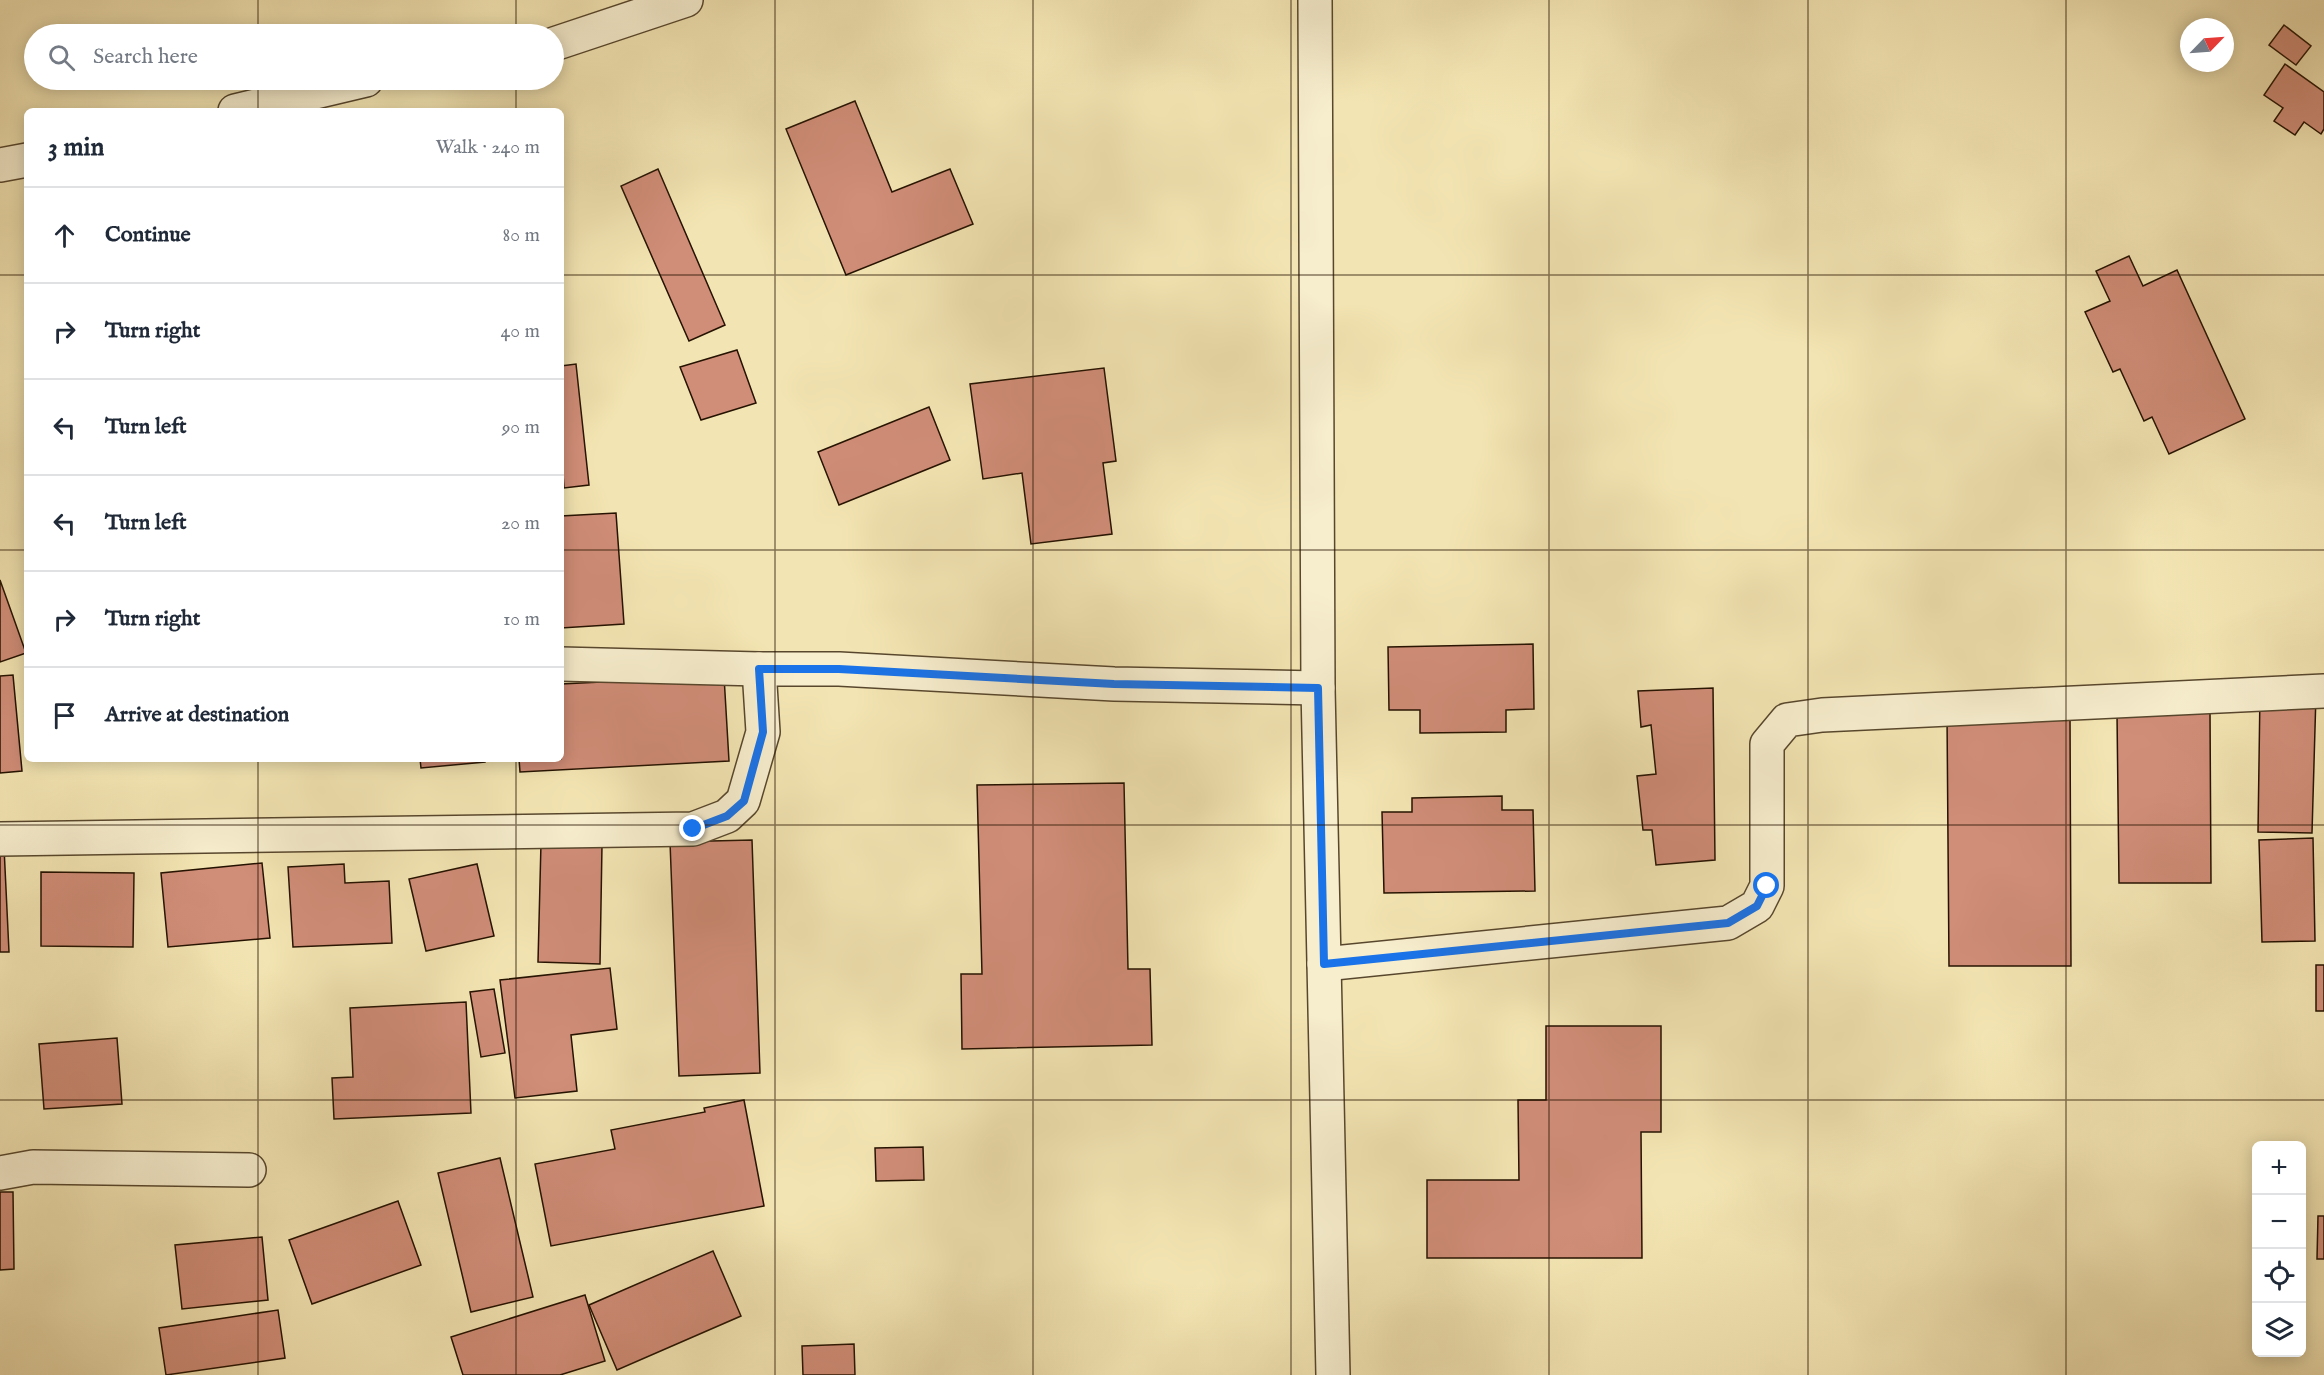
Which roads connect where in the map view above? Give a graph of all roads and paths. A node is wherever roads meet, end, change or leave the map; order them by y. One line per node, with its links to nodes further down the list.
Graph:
1 (686, 0): 3 (street)
2 (1315, 0): 10 (street)
3 (564, 41)
4 (324, 90): 5 (street)
5 (248, 108)
6 (24, 161): 7 (street)
7 (0, 165)
8 (564, 664): 9 (street)
9 (759, 669): 10 (street); 12 (street)
10 (1318, 688): 13 (street)
11 (2324, 690): 13 (street)
12 (0, 839)
13 (1324, 964): 16 (street)
14 (249, 1170): 15 (street)
15 (0, 1173)
16 (1333, 1375)

